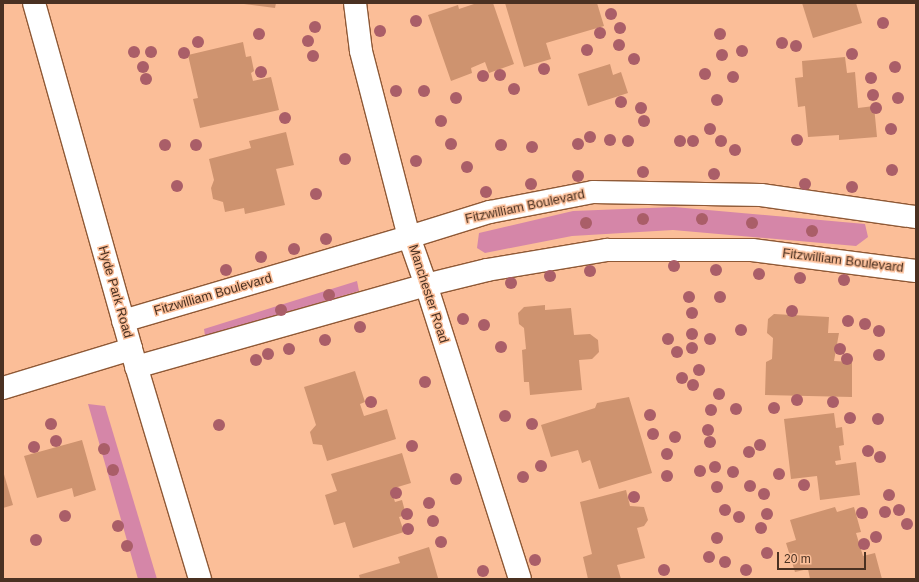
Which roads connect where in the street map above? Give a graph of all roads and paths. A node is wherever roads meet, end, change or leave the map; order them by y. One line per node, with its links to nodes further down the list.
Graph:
1 (34, 3): 7 (street, Hyde Park Road)
2 (355, 3): 4 (street, Manchester Road)
3 (916, 217): 4 (street, Fitzwilliam Boulevard)
4 (409, 238): 6 (street, Manchester Road); 7 (street, Fitzwilliam Boulevard)
5 (916, 271): 6 (street, Fitzwilliam Boulevard)
6 (426, 285): 8 (street, Fitzwilliam Boulevard); 11 (street, Manchester Road)
7 (123, 321): 8 (street, Hyde Park Road)
8 (134, 358): 9 (street, Fitzwilliam Boulevard); 10 (street, Hyde Park Road)
9 (3, 388)
10 (200, 579)
11 (520, 579)

